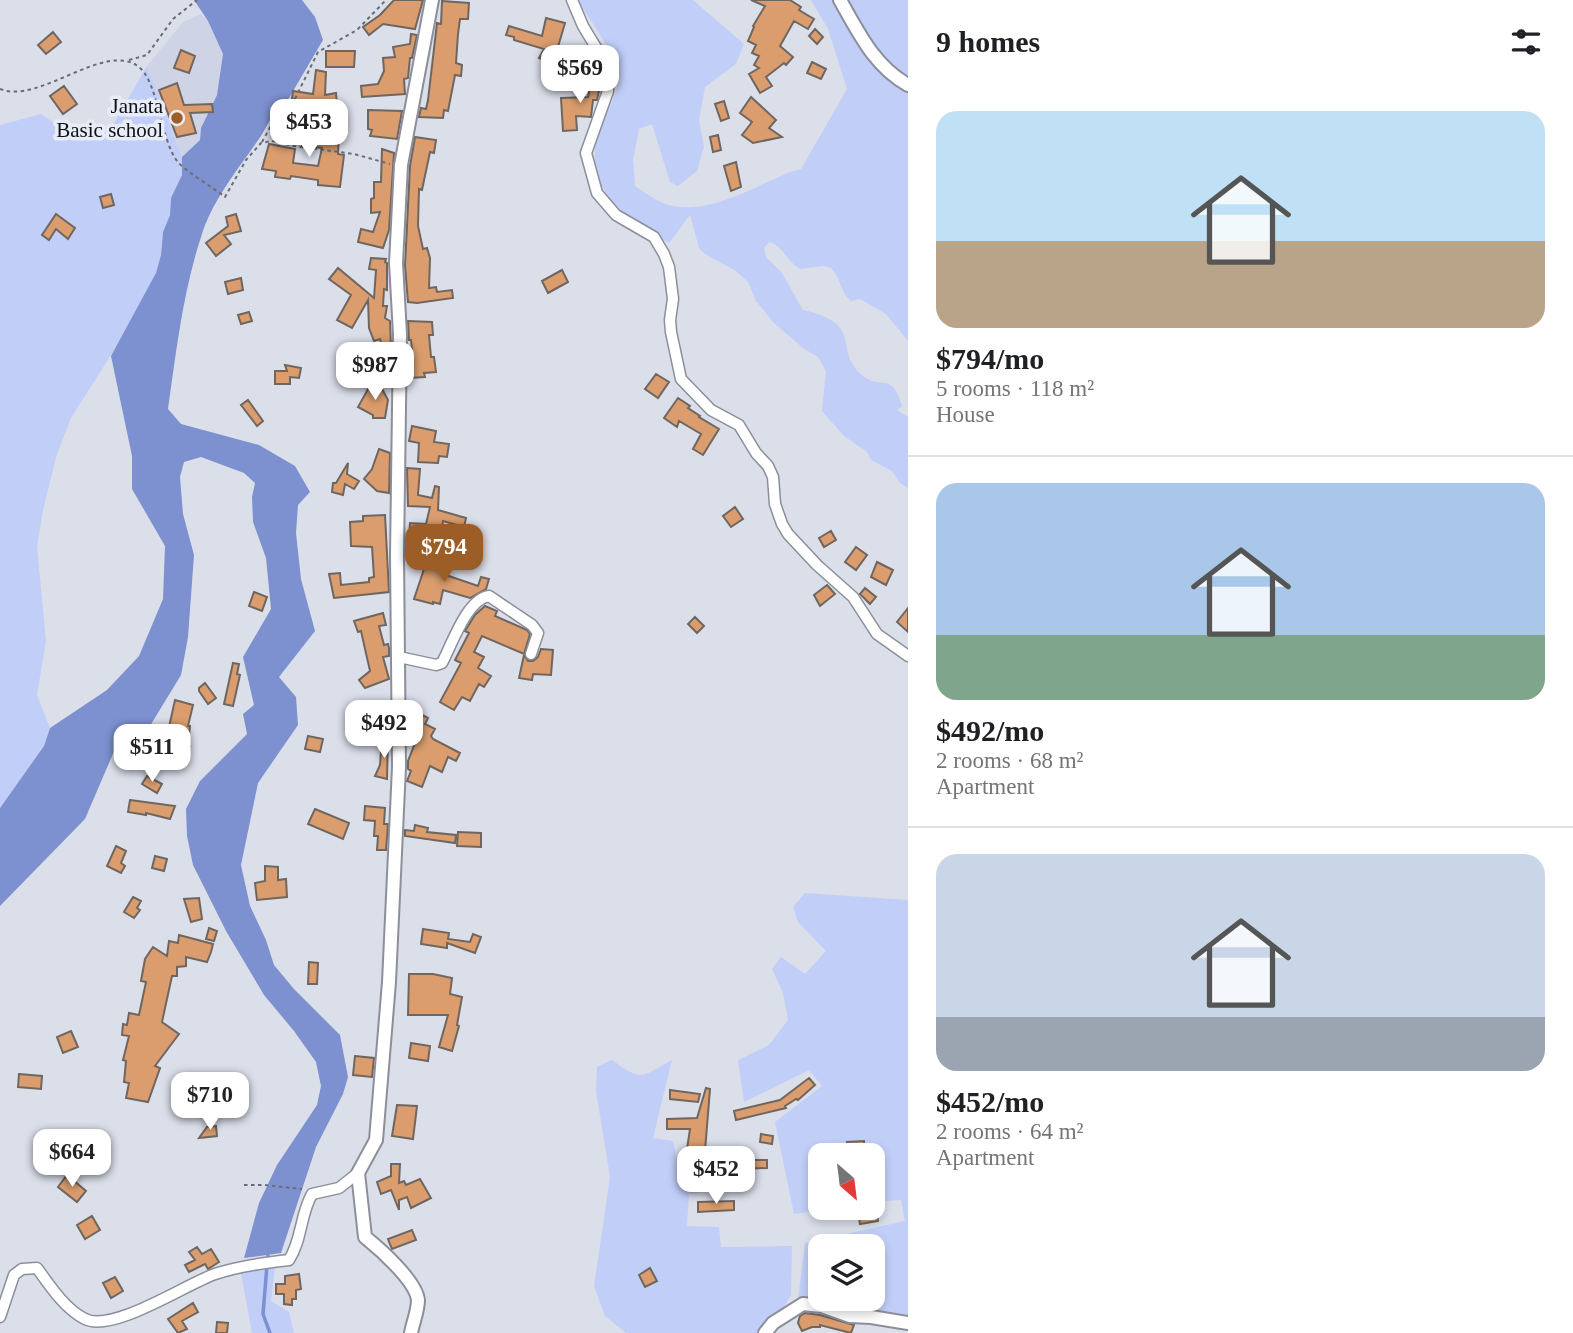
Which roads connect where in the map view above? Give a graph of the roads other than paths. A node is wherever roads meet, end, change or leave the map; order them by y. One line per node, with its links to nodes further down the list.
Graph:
1 (432, 0): 7 (street)
2 (572, 0): 6 (street)
3 (840, 0): 4 (street)
4 (908, 85)
5 (531, 654): 7 (street)
6 (908, 656)
7 (399, 657): 8 (street)
8 (358, 1173): 9 (street); 13 (street)
9 (14, 1275): 10 (street); 11 (street)
10 (0, 1282)
11 (0, 1317)
12 (908, 1323): 14 (street)
13 (411, 1333)
14 (765, 1333)

